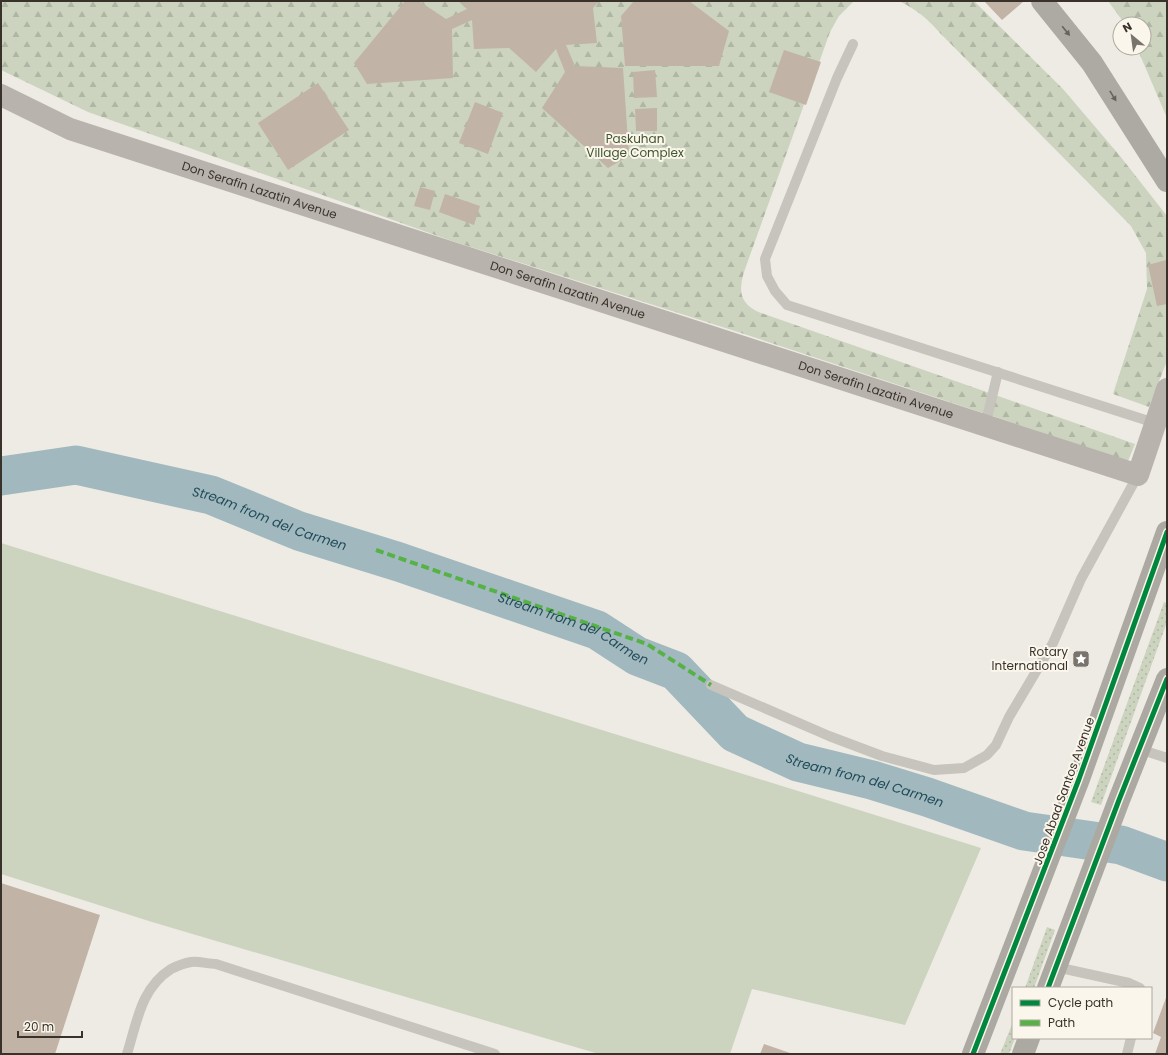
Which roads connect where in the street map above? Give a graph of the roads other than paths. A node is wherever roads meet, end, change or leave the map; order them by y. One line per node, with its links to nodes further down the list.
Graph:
1 (1042, 1): 4 (highway, one-way to 4)
2 (853, 44): 5 (lane)
3 (1, 95): 8 (main road, Don Serafin Lazatin Avenue)
4 (1167, 180)
5 (998, 372): 7 (lane); 8 (lane)
6 (1167, 389): 7 (main road)
7 (1155, 423): 9 (main road)
8 (985, 426): 9 (main road, Don Serafin Lazatin Avenue)
9 (1138, 475): 12 (lane)
10 (1167, 532): 22 (highway, Jose Abad Santos Avenue)
11 (1167, 678): 13 (highway)
12 (711, 685)
13 (1139, 749): 14 (lane); 15 (highway)
14 (1167, 758)
15 (1056, 967): 16 (highway); 17 (lane)
16 (1048, 987)
17 (1138, 987)
18 (1029, 1039): 23 (highway)
19 (1132, 1039): 24 (lane)
20 (127, 1054): 21 (lane)
21 (495, 1054)
22 (973, 1054)
23 (1023, 1054)
24 (1126, 1054)

